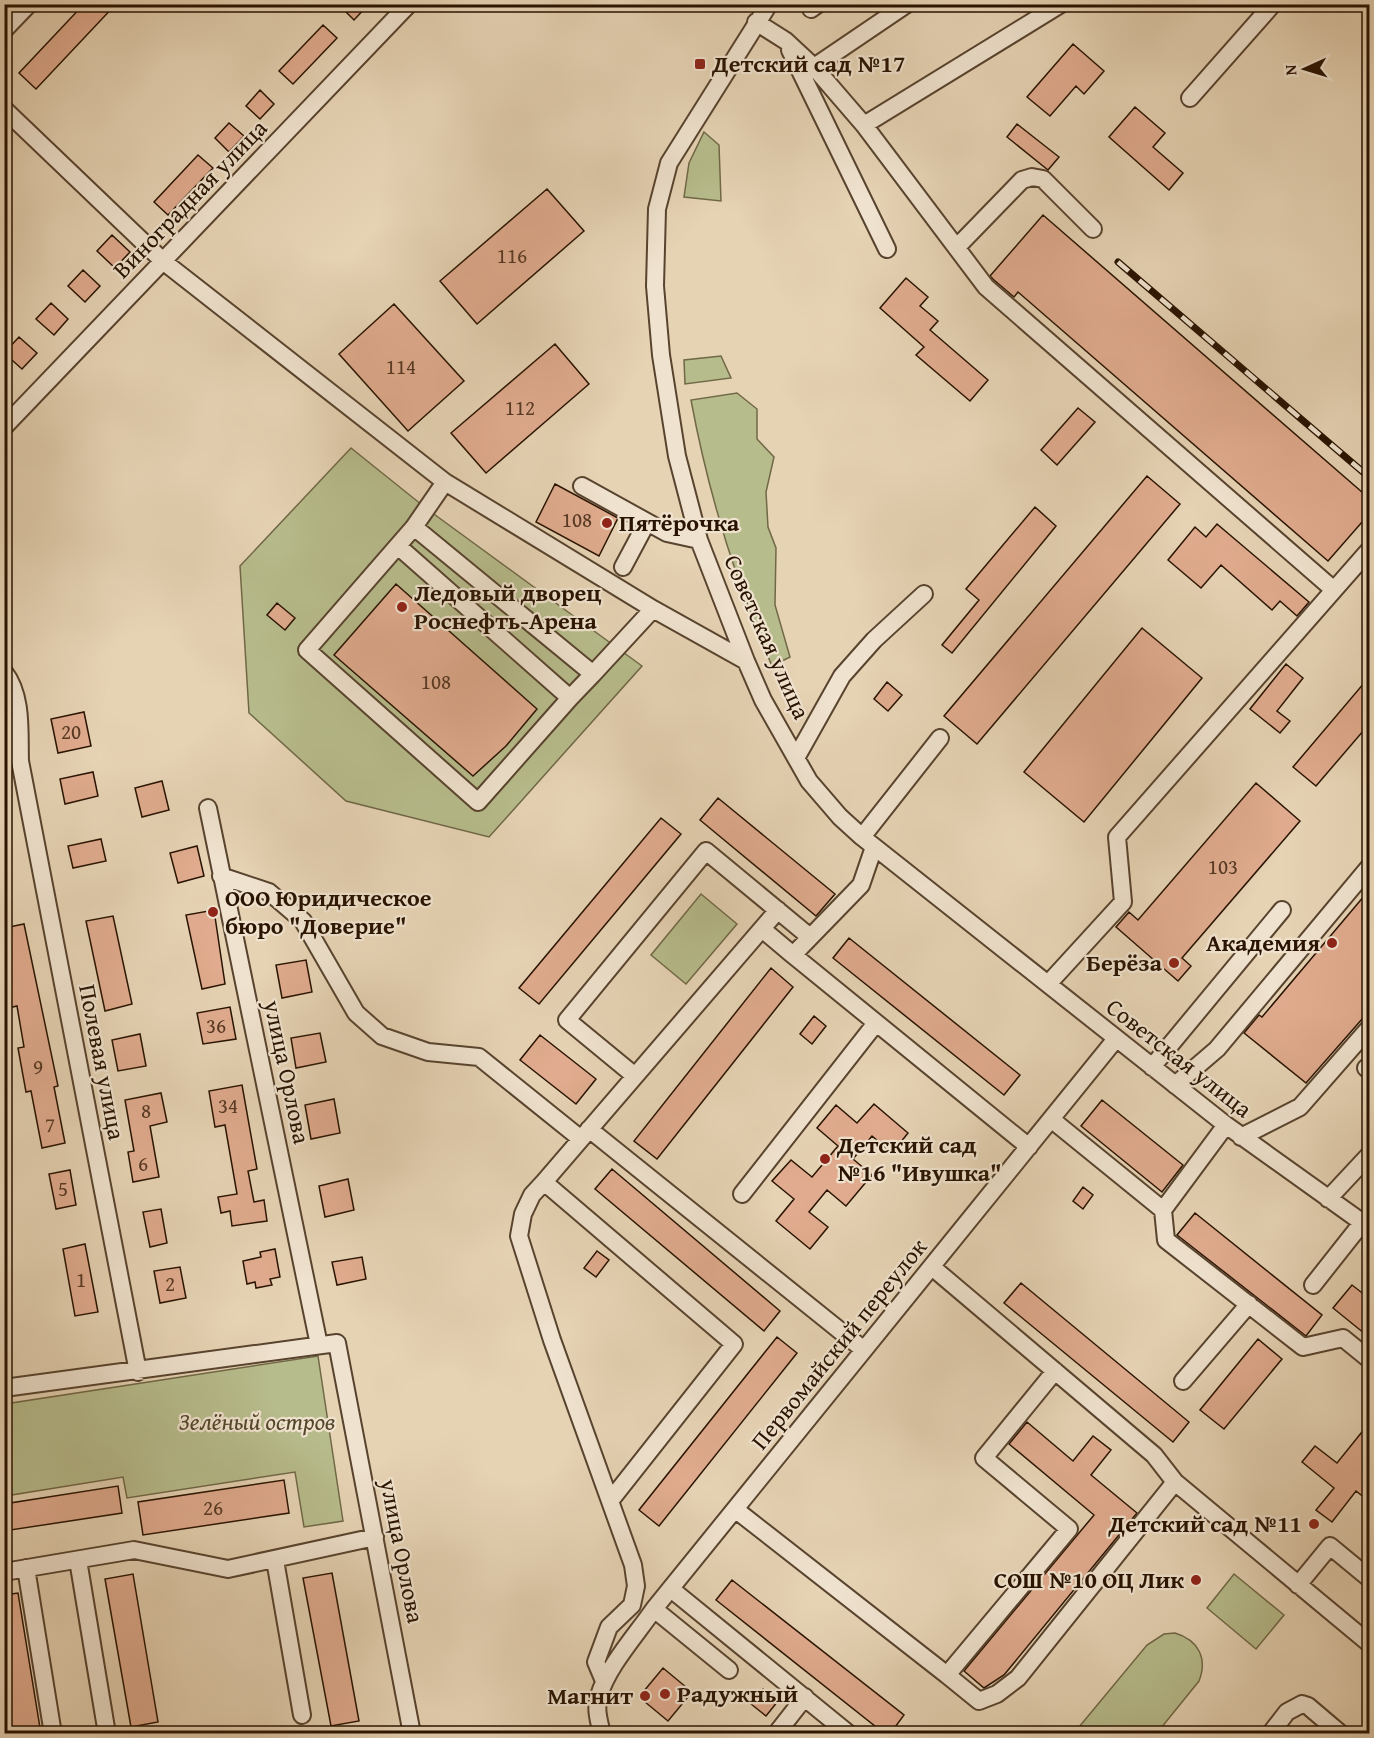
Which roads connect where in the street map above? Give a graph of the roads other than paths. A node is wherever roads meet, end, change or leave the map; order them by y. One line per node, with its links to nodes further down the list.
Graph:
1 (29, 4): 8 (street)
2 (409, 4): 17 (street, Виноградная улица)
3 (770, 4): 7 (street, Советская улица)
4 (907, 4): 10 (street)
5 (1061, 4): 13 (street)
6 (1273, 4): 11 (street)
7 (756, 22): 9 (street); 23 (street, Советская улица)
8 (4, 30)
9 (786, 41): 10 (street); 16 (street)
10 (814, 67): 13 (street)
11 (1190, 98)
12 (4, 109): 17 (street)
13 (864, 125): 15 (street)
14 (1093, 229): 15 (street)
15 (957, 247): 27 (street)
16 (887, 249)
17 (164, 262): 18 (street, Виноградная улица); 19 (street)
18 (4, 427)
19 (445, 482): 22 (street); 29 (street)
20 (582, 486): 21 (street)
21 (647, 522): 23 (street); 26 (street)
22 (414, 527): 24 (street); 32 (street)
23 (699, 540): 30 (street, Советская улица)
24 (399, 547): 33 (street); 33 (street)
25 (1370, 549): 27 (street)
26 (623, 567)
27 (1334, 590): 45 (street)
28 (924, 594): 35 (street)
29 (653, 609): 30 (street); 32 (street)
30 (746, 661): 35 (street, Советская улица)
31 (4, 672): 70 (street, Полевая улица)
32 (593, 674): 33 (street)
33 (570, 698)
34 (940, 738): 37 (street)
35 (796, 758): 37 (street, Советская улица)
36 (208, 807): 39 (street, улица Орлова)
37 (868, 842): 43 (street); 45 (street, Советская улица)
38 (1370, 866): 51 (street)
39 (221, 876): 54 (street); 66 (street, улица Орлова)
40 (778, 910): 42 (street); 43 (street); 50 (street)
41 (1282, 910): 49 (street)
42 (762, 929): 44 (street); 50 (street)
43 (810, 937): 44 (street)
44 (793, 955): 46 (street)
45 (1048, 984): 48 (street, Советская улица)
46 (876, 1023): 56 (street); 59 (street)
47 (1370, 1027): 55 (street)
48 (1116, 1040): 49 (street, Советская улица); 52 (street, Первомайский переулок)
49 (1152, 1067): 51 (street, Советская улица)
50 (635, 1076): 54 (street)
51 (1175, 1085): 53 (street, Советская улица)
52 (1051, 1119): 56 (street, Первомайский переулок); 61 (street)
53 (1226, 1125): 55 (street, Советская улица); 61 (street)
54 (585, 1134): 58 (street); 67 (street)
55 (1241, 1137): 60 (street, Советская улица)
56 (1029, 1147): 63 (street, Первомайский переулок)
57 (1370, 1154): 60 (street)
58 (544, 1182): 74 (street); 74 (street)
59 (742, 1194)
60 (1328, 1199): 62 (street, Советская улица)
61 (1163, 1210): 65 (street)
62 (1366, 1226): 64 (street)
63 (932, 1267): 67 (street, Первомайский переулок); 69 (street)
64 (1313, 1285)
65 (1249, 1304): 68 (street); 71 (street)
66 (320, 1346): 70 (street); 76 (street, улица Орлова)
67 (864, 1350): 75 (street, Первомайский переулок)
68 (1370, 1360)
69 (1055, 1371): 73 (street); 87 (street)
70 (138, 1372): 72 (street)
71 (1183, 1381)
72 (4, 1388)
73 (1175, 1482): 82 (street); 87 (street)
74 (610, 1501): 88 (street)
75 (736, 1509): 83 (street, Первомайский переулок); 87 (street)
76 (375, 1537): 78 (street); 93 (street, улица Орлова)
77 (78, 1560): 78 (street); 79 (street); 92 (street)
78 (276, 1560): 90 (street)
79 (26, 1568): 80 (street); 91 (street)
80 (4, 1572)
81 (1370, 1579): 82 (street)
82 (1298, 1585): 85 (street)
83 (670, 1589): 84 (street, Первомайский переулок); 89 (street)
84 (654, 1609): 86 (street); 88 (street, Первомайский переулок)
85 (1370, 1644)
86 (729, 1670)
87 (947, 1675)
88 (604, 1681): 94 (street)
89 (805, 1698): 95 (street); 96 (street)
90 (302, 1715)
91 (53, 1734)
92 (107, 1734)
93 (412, 1734)
94 (602, 1734)
95 (776, 1734)
96 (849, 1734)
97 (1270, 1734): 98 (street)
98 (1341, 1734)

